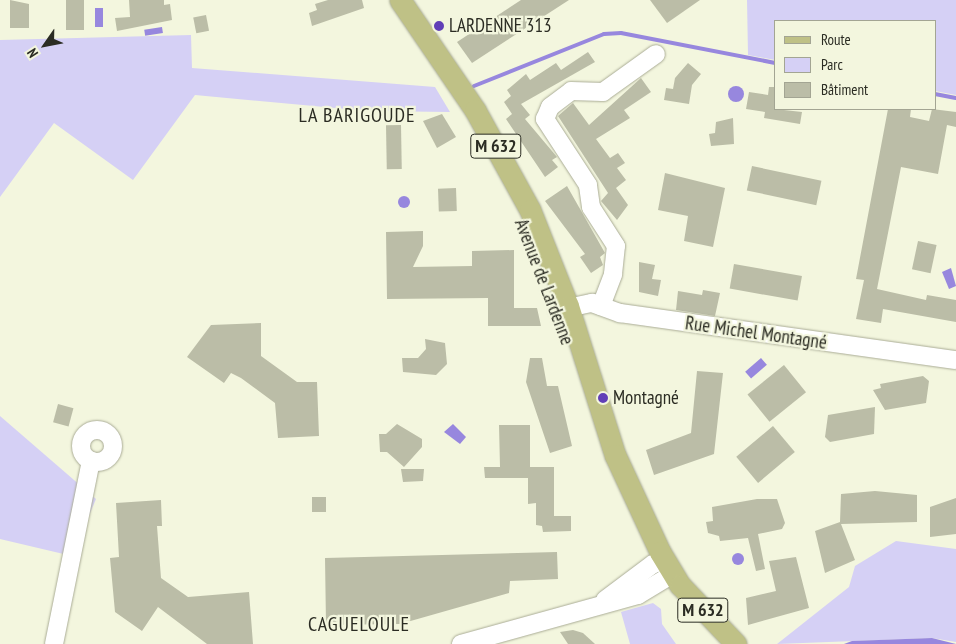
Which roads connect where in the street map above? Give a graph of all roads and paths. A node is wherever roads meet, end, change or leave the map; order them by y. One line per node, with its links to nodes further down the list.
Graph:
1 (388, 0): 5 (main road, Avenue de Lardenne / M 632)
2 (400, 0): 5 (main road, Avenue de Lardenne / M 632)
3 (656, 54): 4 (street)
4 (601, 306): 5 (street, Rue Michel Montagné); 6 (street, Rue Michel Montagné)
5 (563, 308): 8 (main road, Avenue de Lardenne / M 632)
6 (956, 360)
7 (91, 461): 9 (street)
8 (664, 571): 10 (street); 11 (main road, M 632); 12 (main road, M 632)
9 (54, 644)
10 (461, 644)
11 (720, 644)
12 (736, 644)

